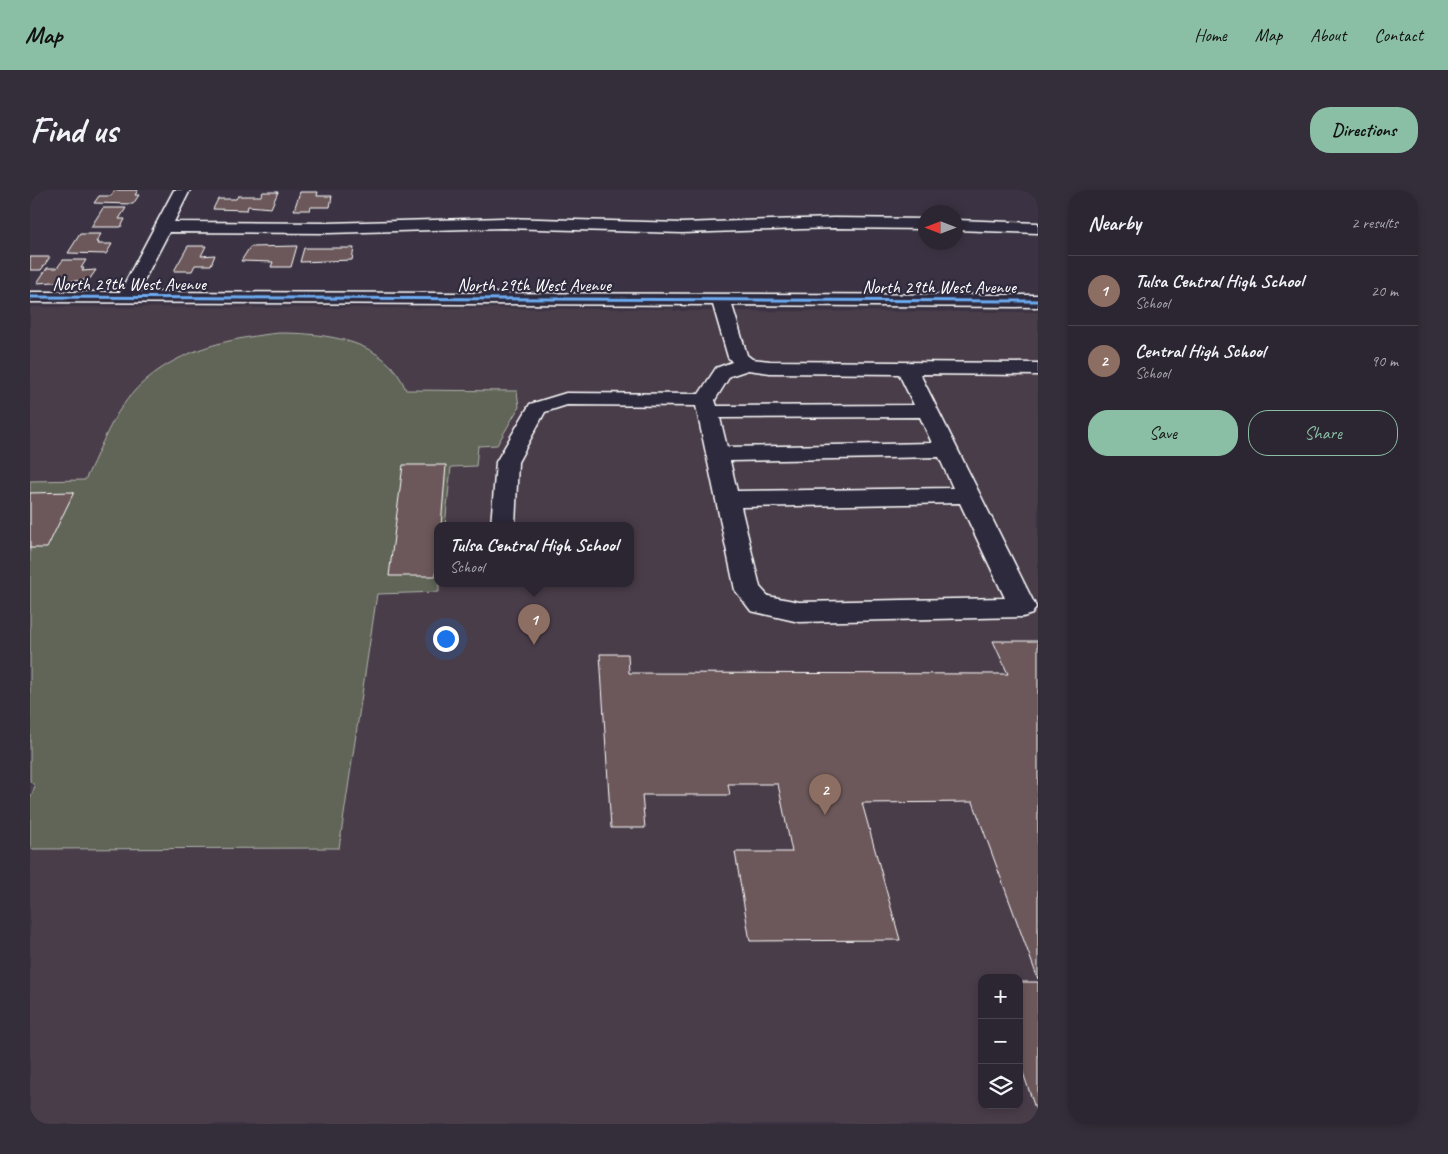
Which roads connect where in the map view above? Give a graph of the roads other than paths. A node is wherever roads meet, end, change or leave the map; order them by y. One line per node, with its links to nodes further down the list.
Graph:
1 (182, 190): 4 (street)
2 (918, 224): 4 (street)
3 (963, 225): 5 (street)
4 (162, 227): 7 (street)
5 (1038, 228)
6 (30, 298): 7 (street, North 29th West Avenue)
7 (126, 298): 8 (street, North 29th West Avenue)
8 (721, 300): 9 (street, North 29th West Avenue); 10 (street)
9 (1038, 301)
10 (746, 364): 11 (street); 13 (street)
11 (907, 369): 12 (street); 14 (street)
12 (1038, 369)
13 (707, 406): 14 (street); 16 (street); 19 (street)
14 (928, 411): 15 (street)
15 (946, 450): 16 (street); 17 (street)
16 (718, 454): 18 (street)
17 (969, 495): 18 (street); 18 (street)
18 (728, 499)
19 (503, 522)

